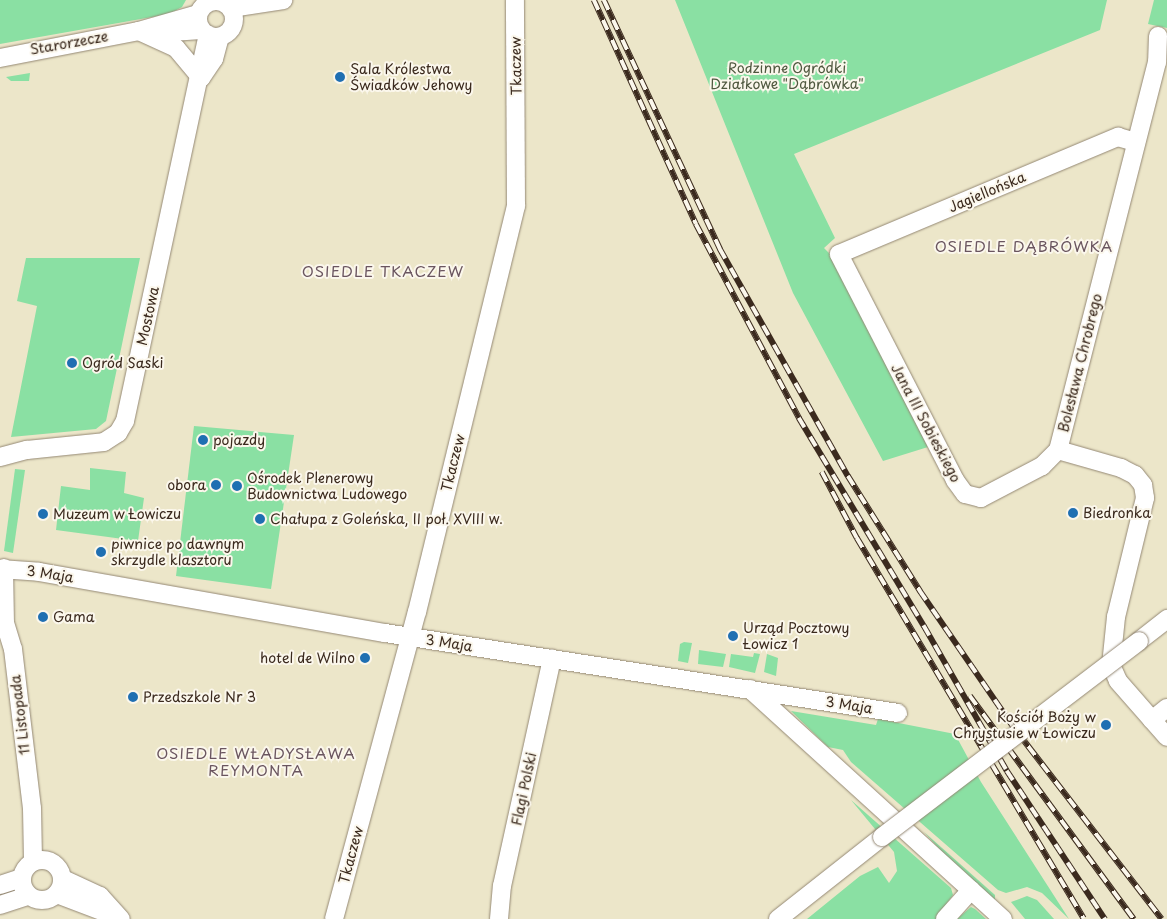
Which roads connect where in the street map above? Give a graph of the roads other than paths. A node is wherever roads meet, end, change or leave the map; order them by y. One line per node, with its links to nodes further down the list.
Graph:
1 (515, 0): 16 (street, Tkaczew)
2 (278, 2): 3 (street)
3 (225, 6): 4 (street); 4 (street)
4 (207, 29): 5 (street, Starorzecze); 8 (street, Mostowa)
5 (139, 31): 7 (street, Starorzecze); 8 (street)
6 (1158, 36): 9 (street, Bolesława Chrobrego)
7 (0, 58)
8 (201, 78): 12 (street, Mostowa)
9 (1136, 142): 10 (street, Jagiellońska); 11 (street, Bolesława Chrobrego)
10 (839, 254): 11 (street, Jana III Sobieskiego)
11 (1058, 450): 21 (street, Bolesława Chrobrego)
12 (0, 457)
13 (2, 569): 15 (street, 11 Listopada); 16 (street, 3 Maja)
14 (1167, 619): 33 (street, bridge)
15 (2, 621): 23 (street, 11 Listopada)
16 (410, 637): 17 (street, 3 Maja); 31 (street, Tkaczew)
17 (552, 658): 18 (street, 3 Maja); 32 (street, Flagi Polski)
18 (750, 689): 20 (street, 3 Maja); 27 (street)
19 (1167, 708): 21 (street)
20 (898, 713)
21 (1152, 720): 22 (street)
22 (1167, 738)
23 (39, 861): 24 (street); 26 (street)
24 (22, 878): 25 (street); 28 (street)
25 (0, 885)
26 (60, 887): 28 (street); 30 (street)
27 (971, 890): 34 (street); 35 (street)
28 (28, 896): 29 (street)
29 (0, 905)
30 (121, 919)
31 (334, 919)
32 (499, 919)
33 (778, 919)
34 (945, 919)
35 (1003, 919)

